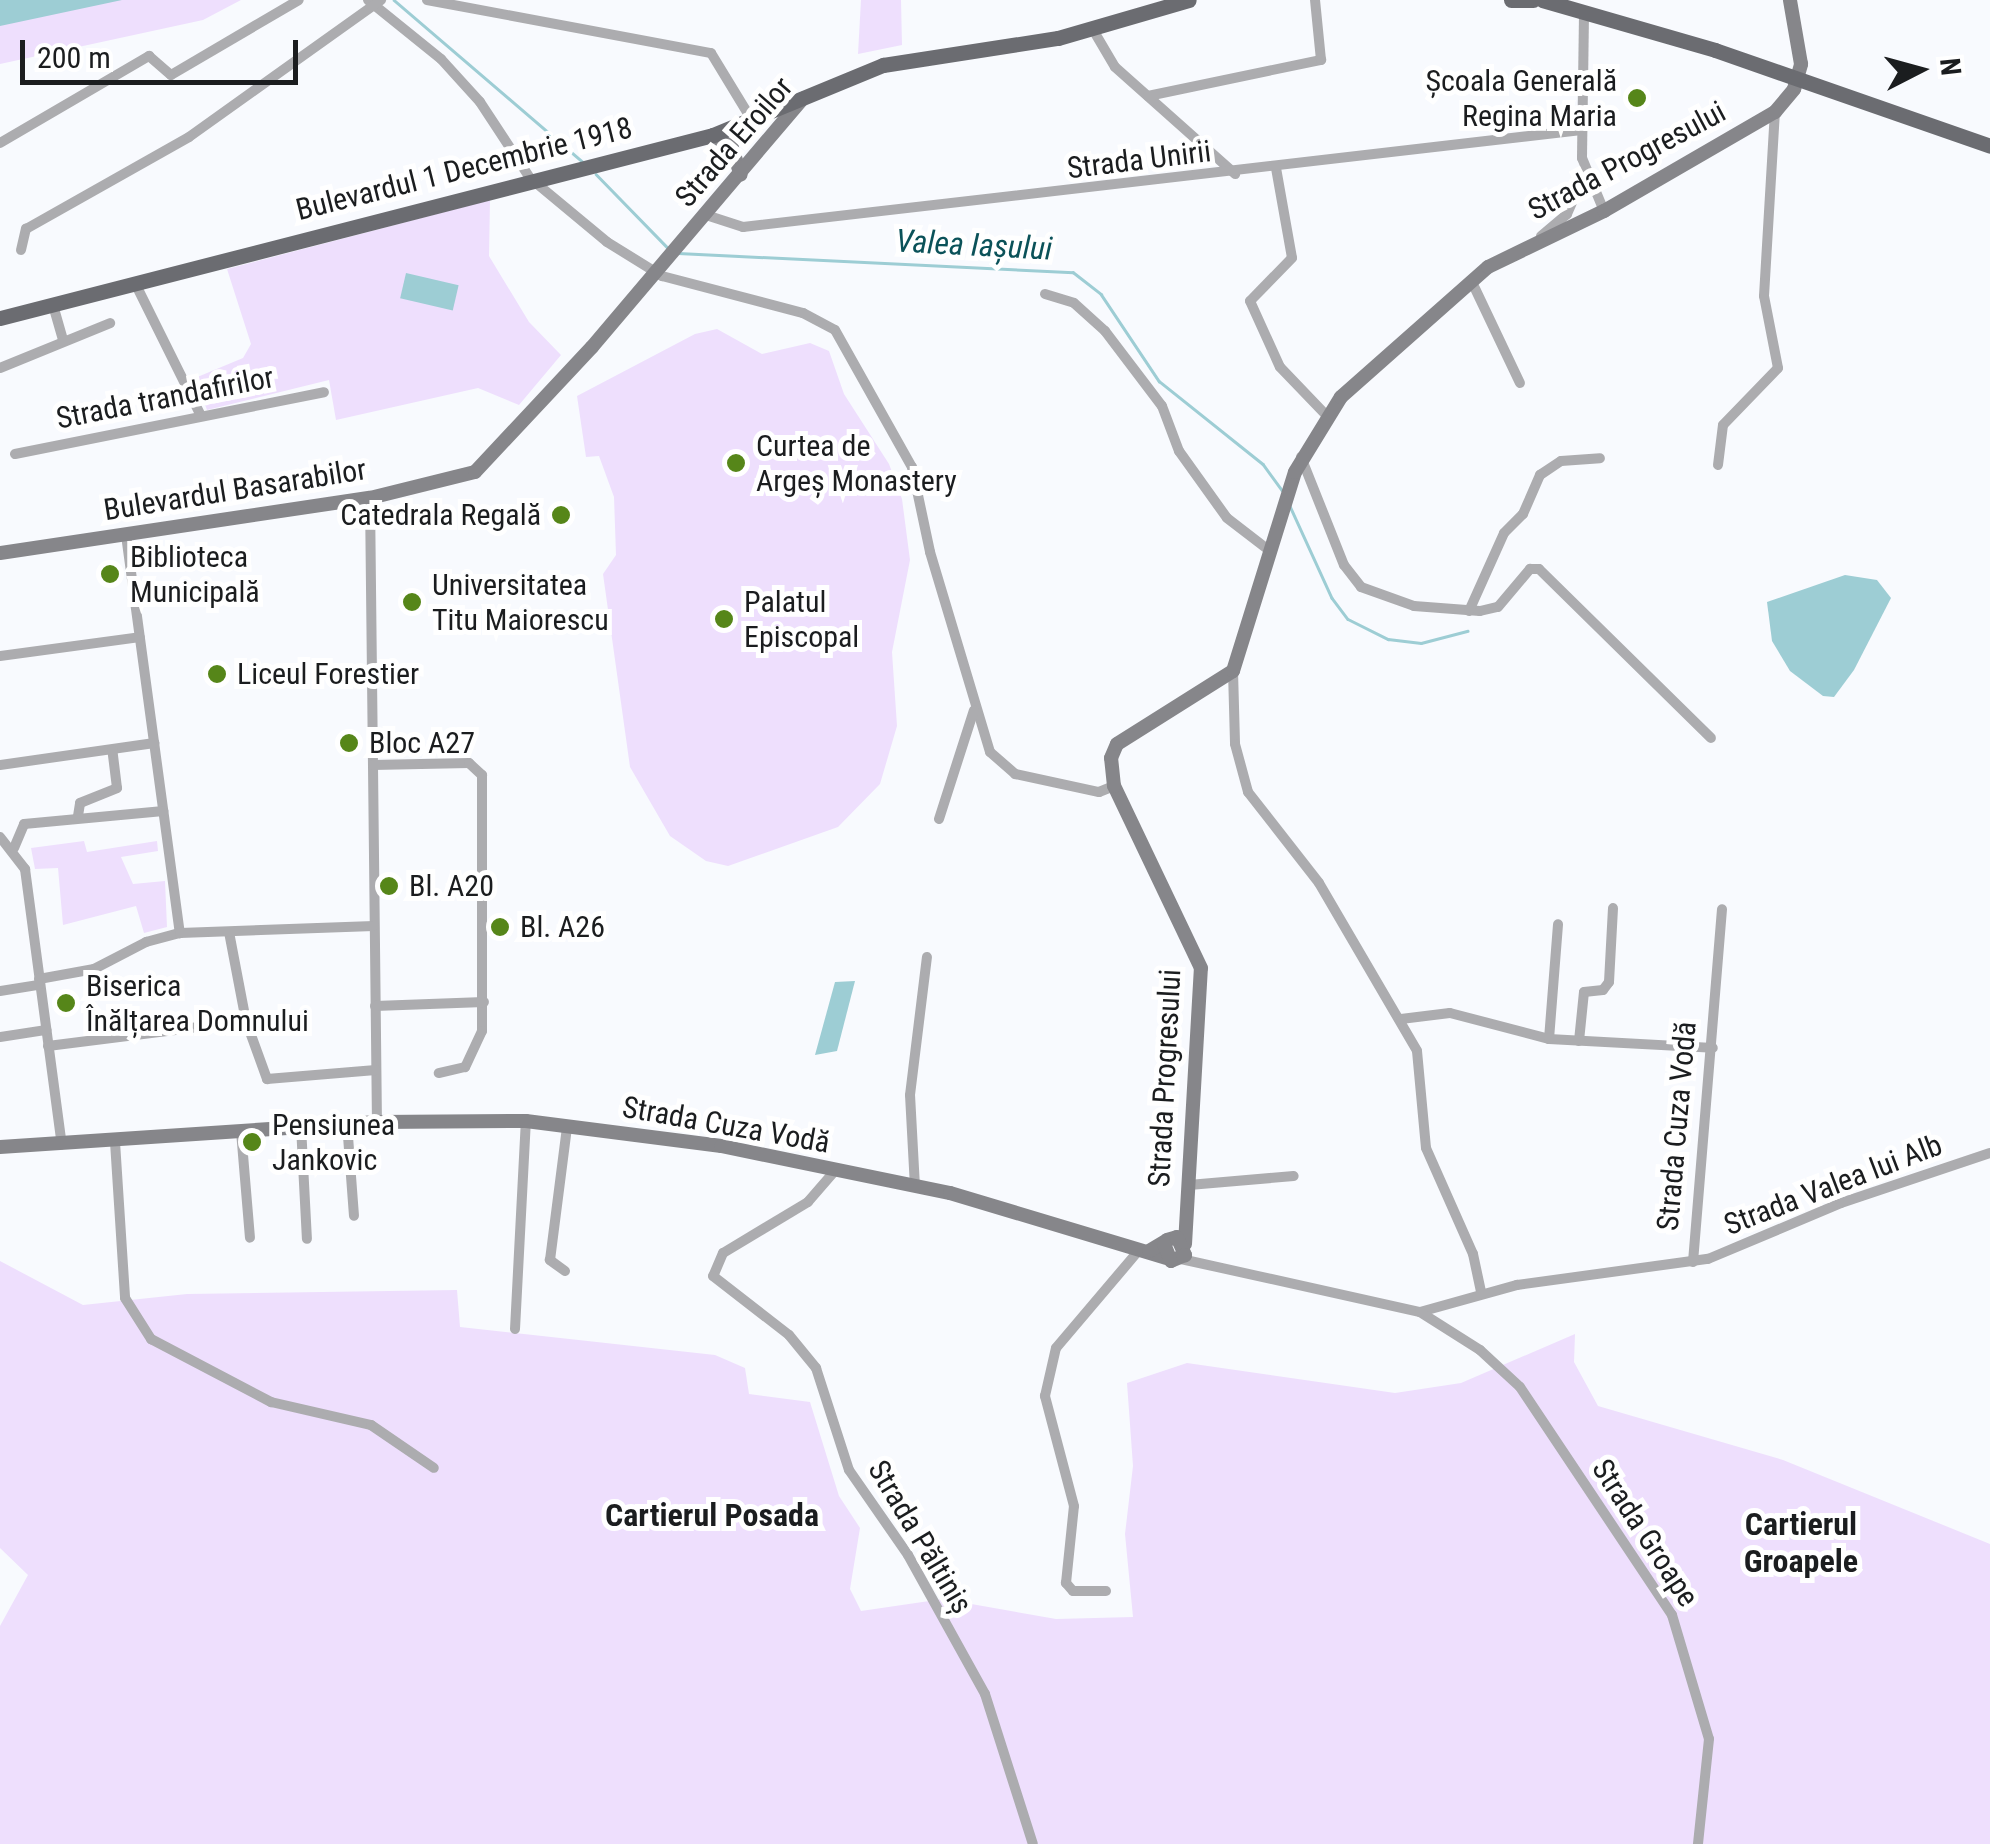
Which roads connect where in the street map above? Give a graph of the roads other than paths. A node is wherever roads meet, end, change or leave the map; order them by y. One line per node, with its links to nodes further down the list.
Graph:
1 (299, 0): 19 (street)
2 (427, 0): 16 (street)
3 (1190, 0): 11 (main road, Strada Eroilor)
4 (1316, 0): 13 (street)
5 (1511, 0): 6 (main road)
6 (1532, 0)
7 (1542, 0): 10 (main road)
8 (1790, 0): 12 (street)
9 (375, 1): 25 (street); 29 (street)
10 (1584, 14): 12 (main road); 17 (street)
11 (1092, 28): 13 (street); 14 (main road, Strada Eroilor)
12 (1799, 79): 15 (street, Strada Progresului); 20 (main road)
13 (1148, 96): 23 (street)
14 (803, 98): 16 (main road, Bulevardul 1 Decembrie 1918); 24 (street, Strada Eroilor)
15 (1775, 112): 26 (street, Strada Progresului); 46 (street)
16 (753, 122): 18 (main road, Bulevardul 1 Decembrie 1918)
17 (1581, 130): 21 (street, Strada Unirii); 22 (street)
18 (712, 135): 24 (street); 25 (main road, Bulevardul 1 Decembrie 1918)
19 (0, 143)
20 (1990, 146)
21 (1276, 168): 23 (street, Strada Unirii); 41 (street)
22 (1585, 173): 26 (street); 28 (street)
23 (1234, 174): 27 (street, Strada Unirii)
24 (741, 175): 27 (street, Strada Eroilor)
25 (530, 178): 30 (street); 32 (main road, Bulevardul 1 Decembrie 1918)
26 (1604, 210): 28 (street, Strada Progresului)
27 (706, 216): 30 (street, Strada Eroilor)
28 (1525, 246): 31 (street, Strada Progresului)
29 (22, 250)
30 (659, 269): 47 (street, Strada Eroilor); 56 (street)
31 (1471, 280): 39 (street); 41 (street, Strada Progresului)
32 (135, 282): 34 (main road, Bulevardul 1 Decembrie 1918); 42 (street)
33 (1045, 294): 50 (street)
34 (53, 304): 35 (main road, Bulevardul 1 Decembrie 1918); 37 (street)
35 (0, 318)
36 (110, 322): 37 (street)
37 (63, 339): 38 (street)
38 (0, 368)
39 (1520, 383)
40 (324, 392): 42 (street, Strada trandafirilor)
41 (1326, 414): 45 (street, Strada Progresului)
42 (201, 416): 43 (street, Strada trandafirilor)
43 (15, 454)
44 (1600, 458): 52 (street)
45 (1299, 464): 50 (street, Strada Progresului); 52 (street)
46 (1718, 465)
47 (476, 472): 48 (street, Bulevardul Basarabilor)
48 (370, 498): 49 (street, Bulevardul Basarabilor); 60 (street)
49 (126, 535): 51 (street, Bulevardul Basarabilor); 53 (street)
50 (1266, 548): 55 (street, Strada Progresului)
51 (0, 553)
52 (1469, 610): 57 (street)
53 (140, 637): 54 (street); 58 (street)
54 (0, 656)
55 (1232, 670): 62 (street); 79 (street)
56 (975, 708): 62 (street); 65 (street)
57 (1711, 738)
58 (154, 743): 59 (street); 63 (street)
59 (112, 750): 61 (street); 64 (street)
60 (373, 764): 71 (street); 77 (street)
61 (0, 766)
62 (1114, 786): 101 (street, Strada Progresului)
63 (164, 811): 64 (street); 73 (street)
64 (78, 816): 67 (street)
65 (940, 819)
66 (0, 837): 67 (street)
67 (14, 848): 75 (street)
68 (1613, 908): 84 (street)
69 (1722, 910): 86 (street, Strada Cuza Vodă)
70 (1558, 924): 83 (street)
71 (374, 926): 72 (street); 78 (street)
72 (229, 932): 73 (street); 80 (street)
73 (180, 933): 75 (street)
74 (926, 958): 102 (street)
75 (39, 982): 76 (street); 81 (street)
76 (0, 991)
77 (484, 1002): 78 (street); 88 (street)
78 (375, 1006): 87 (street)
79 (1402, 1018): 83 (street); 109 (street)
80 (246, 1021): 85 (street); 87 (street)
81 (46, 1030): 82 (street); 85 (street)
82 (0, 1036)
83 (1549, 1039): 84 (street)
84 (1579, 1041): 86 (street)
85 (48, 1046): 97 (street)
86 (1713, 1048): 107 (street, Strada Cuza Vodă)
87 (376, 1070): 90 (street)
88 (439, 1074)
89 (526, 1121): 90 (street, Strada Cuza Vodă); 93 (street, Strada Cuza Vodă); 111 (street)
90 (378, 1122): 91 (street, Strada Cuza Vodă)
91 (347, 1123): 92 (street, Strada Cuza Vodă); 103 (street)
92 (301, 1126): 94 (street, Strada Cuza Vodă); 105 (street)
93 (566, 1126): 99 (street, Strada Cuza Vodă); 108 (street)
94 (241, 1131): 95 (street, Strada Cuza Vodă); 104 (street)
95 (115, 1142): 97 (street, Strada Cuza Vodă); 112 (street)
96 (0, 1146): 97 (street, Strada Cuza Vodă)
97 (62, 1146)
98 (1990, 1153): 107 (street, Strada Valea lui Alb)
99 (833, 1173): 102 (street, Strada Cuza Vodă); 115 (street, Strada Păltiniș)
100 (1294, 1176): 101 (street)
101 (1189, 1185): 106 (street, Strada Progresului)
102 (915, 1187): 106 (street, Strada Cuza Vodă)
103 (354, 1216)
104 (250, 1238)
105 (306, 1240)
106 (1168, 1249): 110 (street, Strada Cuza Vodă); 113 (street)
107 (1693, 1262): 109 (street, Strada Cuza Vodă)
108 (565, 1271)
109 (1481, 1292): 110 (street, Strada Cuza Vodă)
110 (1420, 1312): 114 (street, Strada Groape)
111 (516, 1330)
112 (434, 1468)
113 (1106, 1590)
114 (1701, 1843)
115 (1033, 1844)

